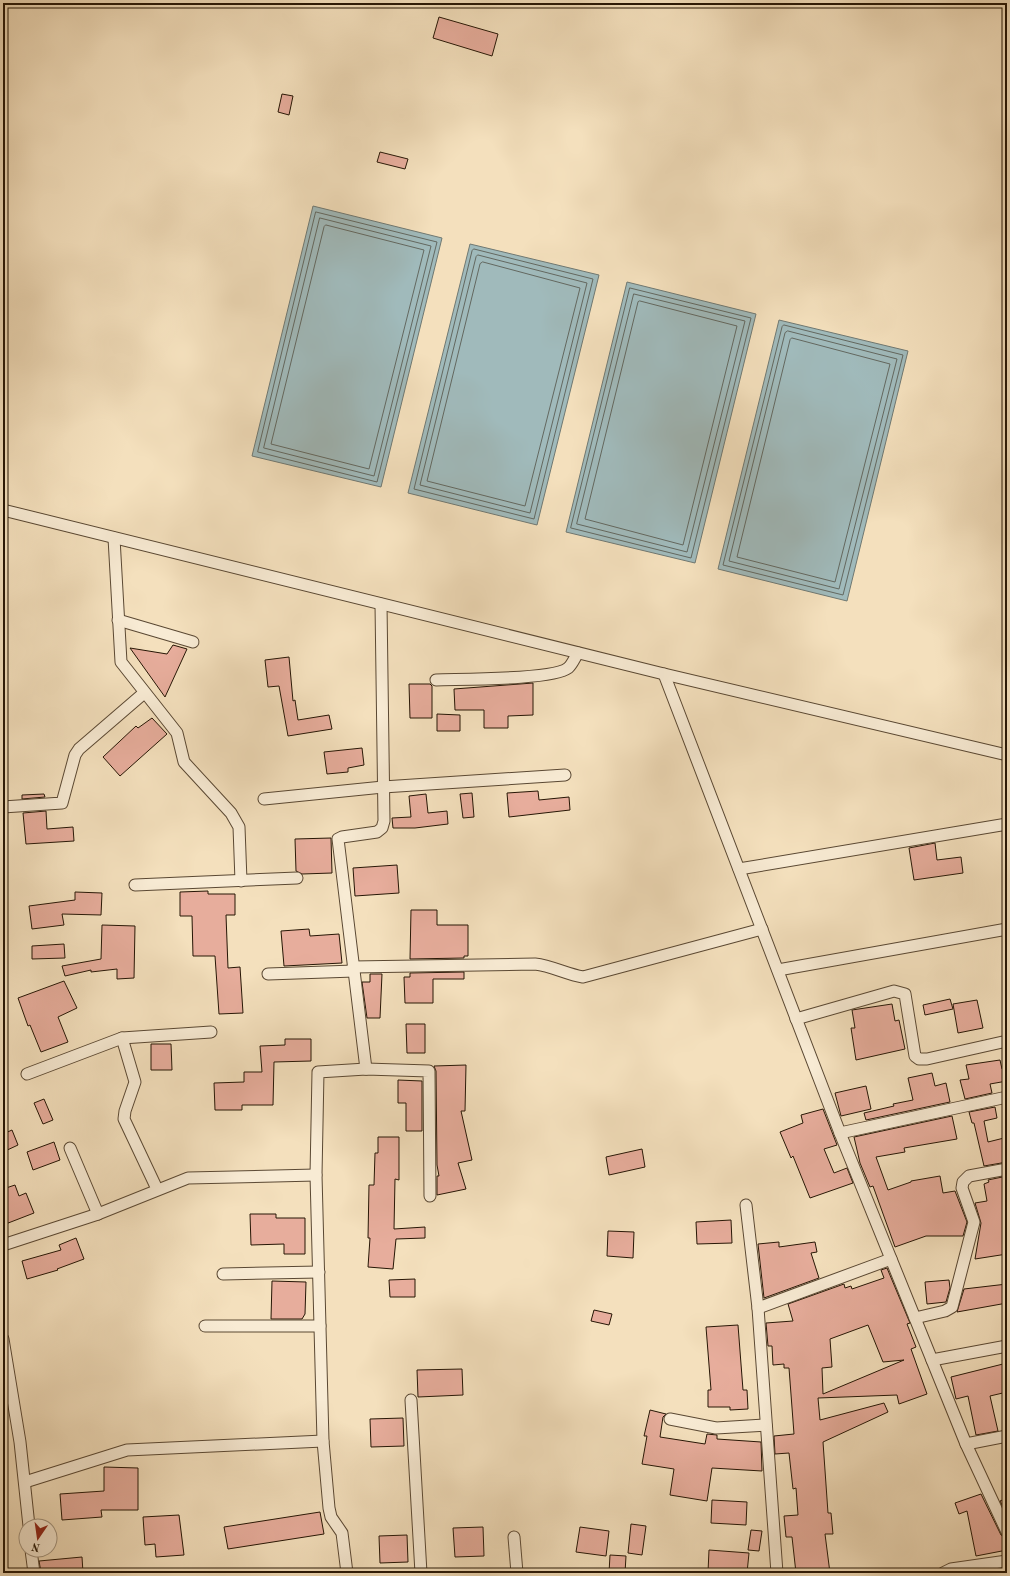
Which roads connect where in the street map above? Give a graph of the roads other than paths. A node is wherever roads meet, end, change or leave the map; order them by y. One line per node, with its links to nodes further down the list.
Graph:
1 (3, 510): 2 (street)
2 (114, 538): 3 (street); 4 (street)
3 (381, 604): 6 (street); 12 (street)
4 (118, 620): 5 (street); 9 (street)
5 (193, 642)
6 (578, 653): 7 (street); 8 (street)
7 (664, 674): 10 (street); 16 (street)
8 (436, 680)
9 (144, 693): 14 (street); 18 (street)
10 (1007, 755)
11 (565, 775): 12 (street)
12 (383, 787): 13 (street); 22 (street)
13 (264, 799)
14 (3, 807)
15 (1007, 824): 16 (street)
16 (739, 869): 20 (street)
17 (297, 878): 18 (street)
18 (241, 881): 19 (street)
19 (135, 885)
20 (762, 929): 22 (street); 23 (street)
21 (1007, 929): 23 (street)
22 (353, 969): 24 (street); 29 (street)
23 (778, 970): 25 (street)
24 (268, 974)
25 (796, 1019): 28 (street); 32 (street)
26 (211, 1032): 27 (street)
27 (122, 1038): 30 (street); 36 (street)
28 (1007, 1041)
29 (366, 1069): 35 (street); 37 (street)
30 (27, 1074)
31 (1007, 1097): 32 (street)
32 (840, 1133): 41 (street)
33 (70, 1148): 39 (street)
34 (1007, 1169): 45 (street)
35 (316, 1175): 36 (street); 42 (street)
36 (156, 1189): 39 (street)
37 (430, 1196)
38 (746, 1205): 44 (street)
39 (98, 1214): 40 (street)
40 (3, 1245)
41 (891, 1259): 44 (street); 45 (street)
42 (319, 1272): 43 (street); 47 (street)
43 (223, 1274)
44 (758, 1308): 53 (street)
45 (915, 1318): 50 (street)
46 (205, 1326): 47 (street)
47 (320, 1326): 55 (street)
48 (3, 1339): 57 (street)
49 (1007, 1346): 50 (street)
50 (932, 1360): 56 (street)
51 (411, 1400): 65 (street)
52 (670, 1419): 53 (street)
53 (766, 1425): 67 (street)
54 (1007, 1436): 56 (street)
55 (323, 1441): 57 (street); 64 (street)
56 (966, 1444): 59 (street)
57 (24, 1482): 58 (street)
58 (28, 1518)
59 (1007, 1532)
60 (514, 1537): 66 (street)
61 (33, 1558): 63 (street)
62 (1007, 1561): 68 (street)
63 (34, 1573)
64 (347, 1573)
65 (421, 1573)
66 (517, 1573)
67 (777, 1573)
68 (943, 1573)

